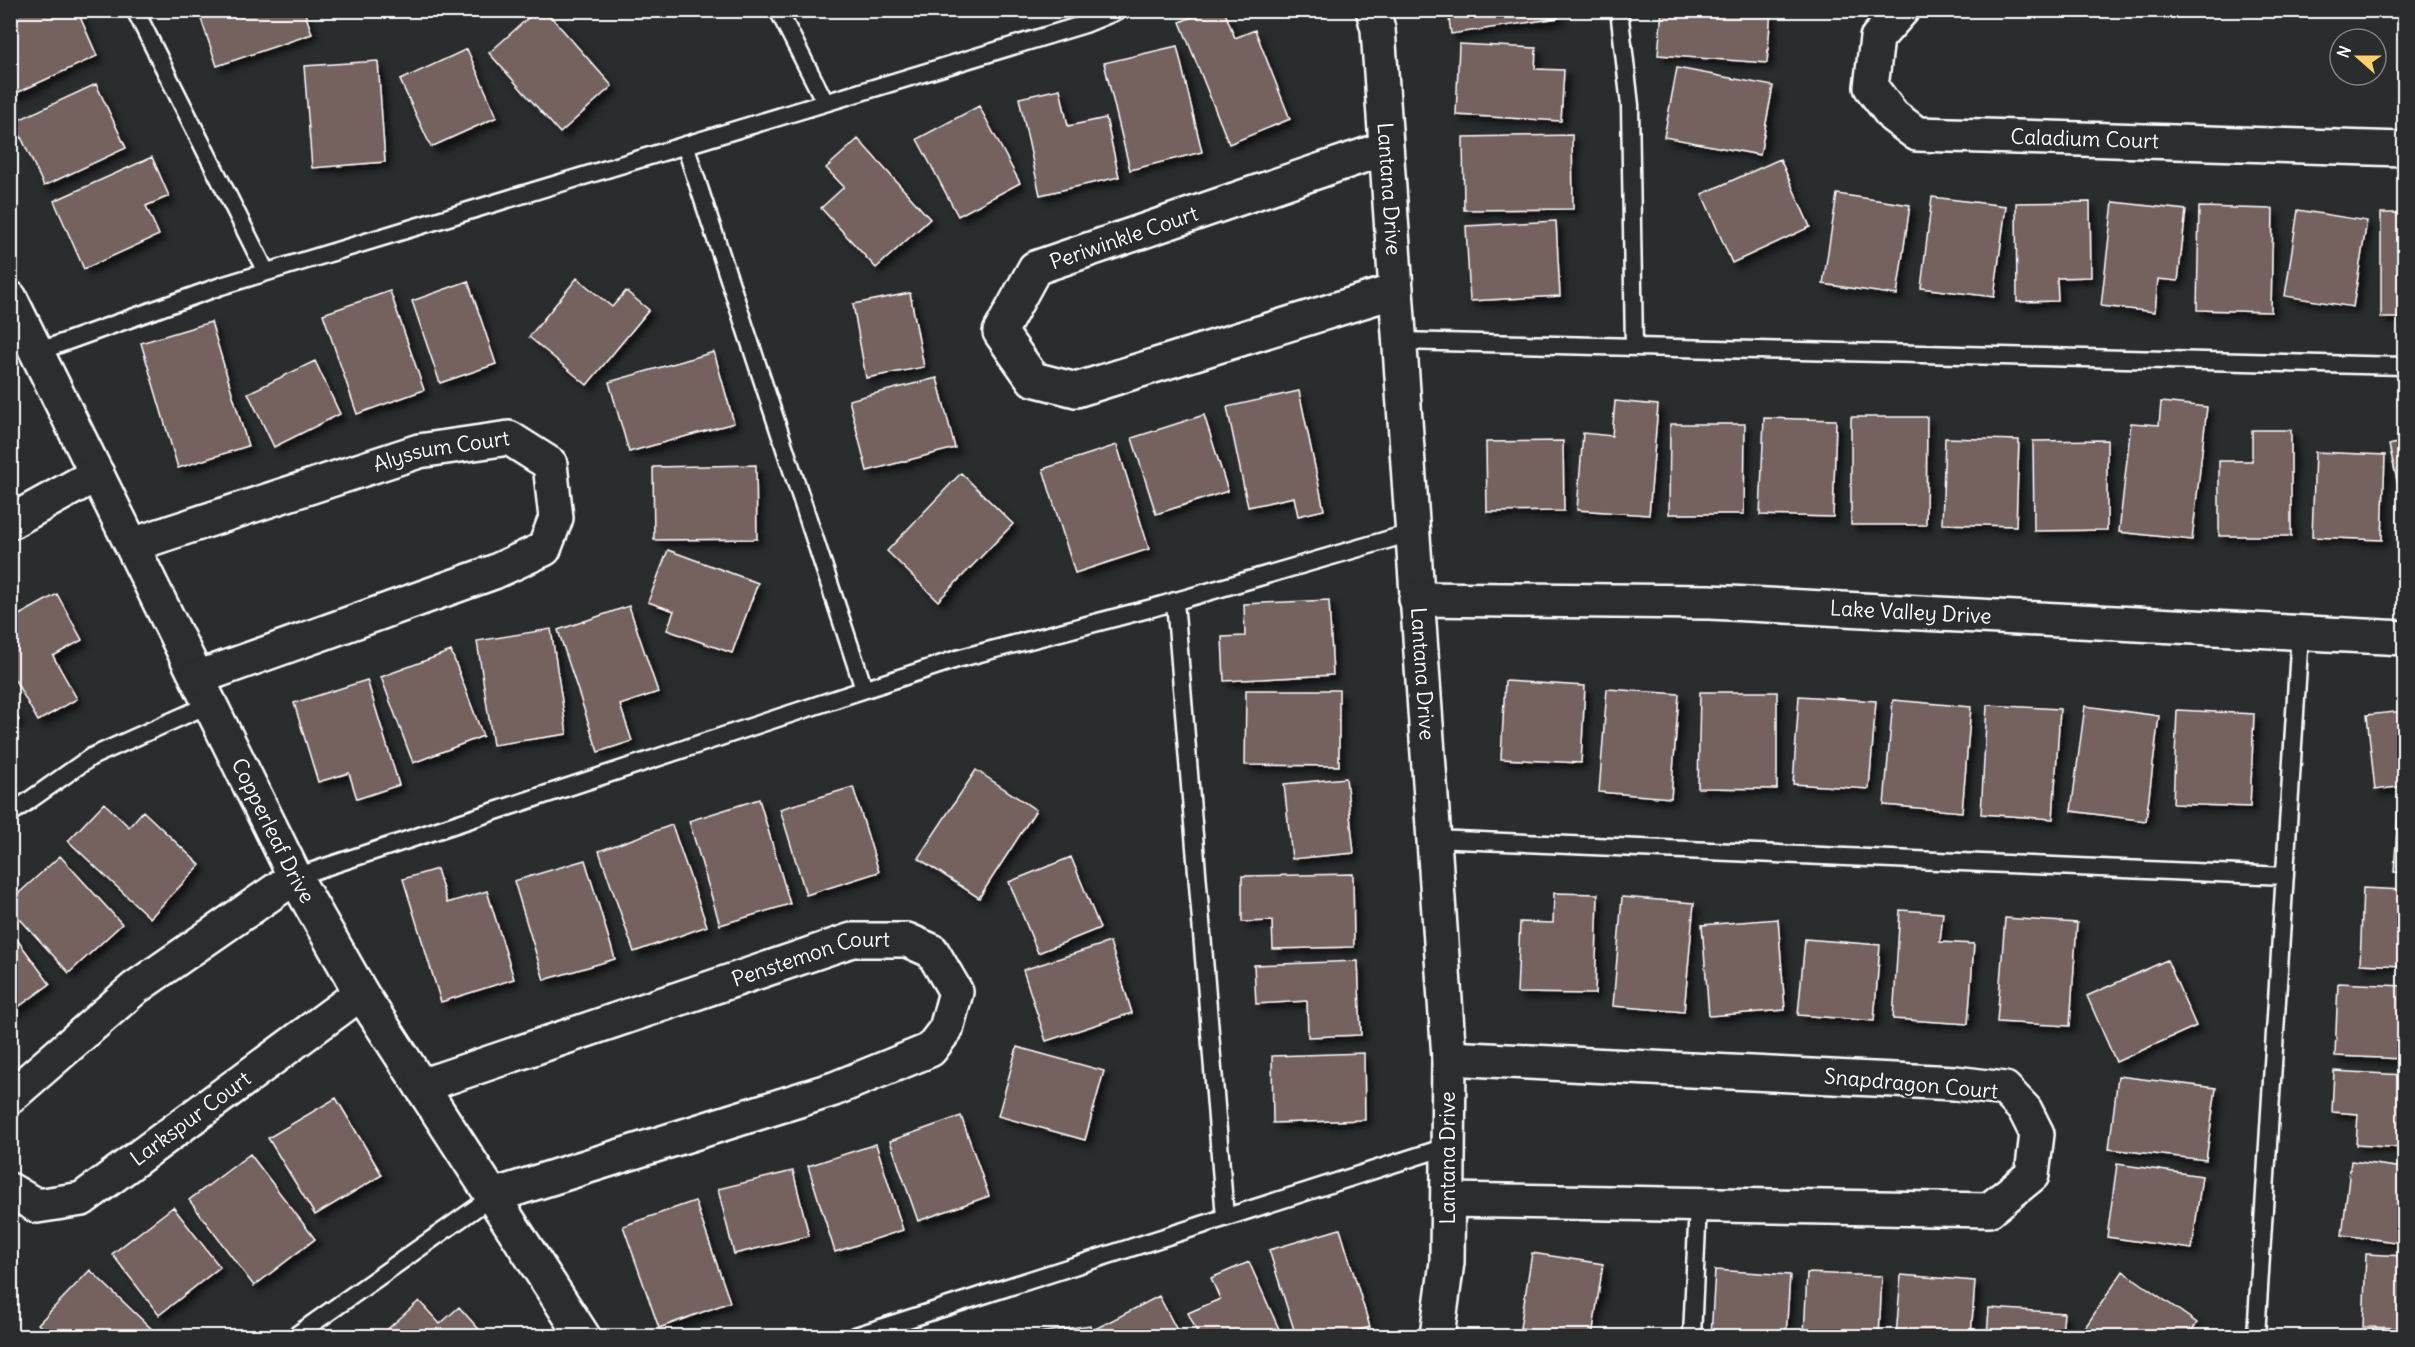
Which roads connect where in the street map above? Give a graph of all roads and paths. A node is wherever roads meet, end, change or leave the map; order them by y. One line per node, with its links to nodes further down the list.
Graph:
1 (135, 10): 11 (lane)
2 (778, 10): 7 (lane)
3 (1119, 10): 7 (lane)
4 (1373, 10): 9 (street, Lantana Drive)
5 (1619, 10): 15 (lane)
6 (1902, 10): 10 (street, Caladium Court)
7 (825, 102): 8 (lane)
8 (686, 145): 11 (lane); 26 (lane)
9 (1386, 148): 12 (street, Lantana Drive); 12 (street, Periwinkle Court)
10 (2404, 149)
11 (266, 272): 16 (lane)
12 (1395, 291): 14 (street, Lantana Drive)
13 (10, 298): 16 (street, Copperleaf Drive)
14 (1399, 341): 15 (lane); 20 (street, Lantana Drive)
15 (1634, 347): 17 (lane)
16 (37, 352): 18 (street, Copperleaf Drive)
17 (2404, 366)
18 (97, 474): 19 (street); 21 (street, Copperleaf Drive)
19 (10, 522)
20 (1411, 533): 22 (street, Lantana Drive); 23 (lane)
21 (132, 545): 27 (street, Copperleaf Drive); 27 (street, Alyssum Court)
22 (1416, 598): 24 (street, Lake Valley Drive); 29 (street, Lantana Drive)
23 (1175, 602): 26 (lane); 41 (lane)
24 (2300, 633): 25 (street, Lake Valley Drive); 30 (lane)
25 (2404, 638)
26 (864, 689): 31 (lane)
27 (203, 691): 28 (lane); 31 (street, Copperleaf Drive)
28 (10, 814)
29 (1433, 839): 30 (lane); 33 (street, Lantana Drive)
30 (2285, 876): 47 (lane)
31 (296, 877): 32 (street, Copperleaf Drive); 35 (street)
32 (361, 993): 34 (street, Copperleaf Drive); 37 (street, Larkspur Court)
33 (1449, 1058): 36 (street, Lantana Drive); 40 (street, Snapdragon Court)
34 (422, 1086): 38 (street, Copperleaf Drive); 38 (street, Penstemon Court)
35 (10, 1097)
36 (1449, 1146): 39 (street, Lantana Drive); 41 (lane)
37 (10, 1190)
38 (493, 1196): 42 (lane); 43 (street, Copperleaf Drive)
39 (1449, 1200): 40 (street, Snapdragon Court); 45 (street, Lantana Drive)
40 (1698, 1204): 46 (lane)
41 (1225, 1217): 44 (lane)
42 (295, 1336)
43 (583, 1336)
44 (855, 1336)
45 (1437, 1336)
46 (1692, 1336)
47 (2256, 1336)

